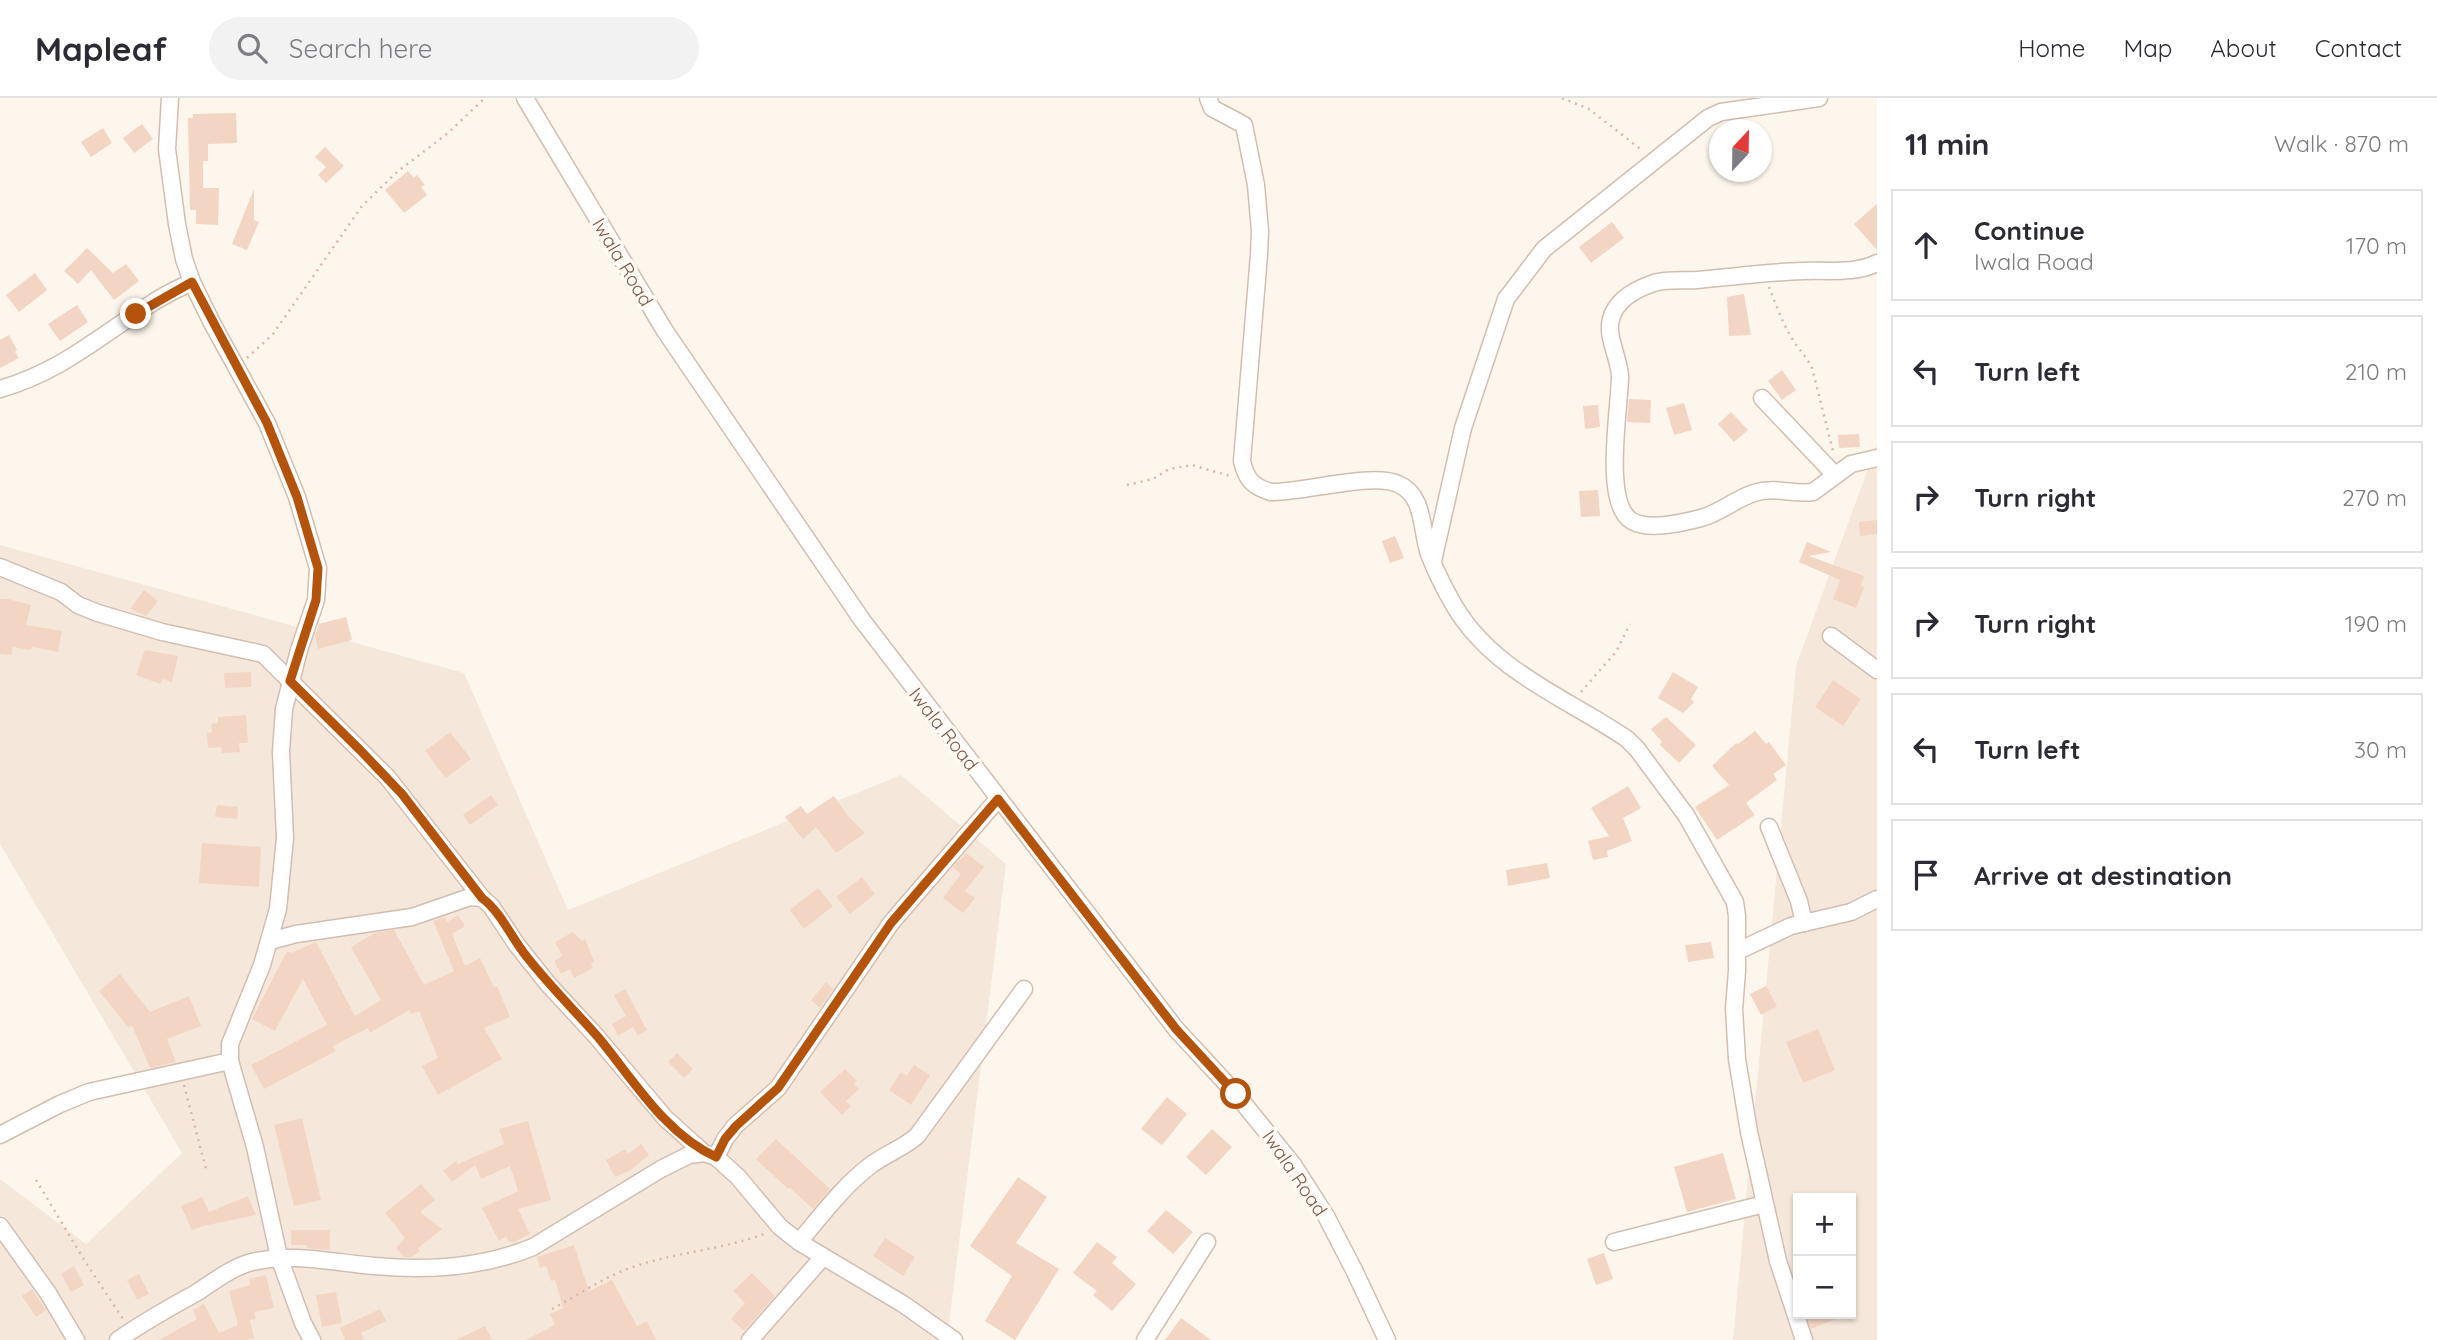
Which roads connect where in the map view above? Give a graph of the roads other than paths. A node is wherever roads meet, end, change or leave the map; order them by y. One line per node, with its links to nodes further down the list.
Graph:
1 (170, 98): 6 (street)
2 (525, 98): 16 (street, Iwala Road)
3 (1208, 98): 11 (street)
4 (1819, 98): 11 (street)
5 (1877, 263): 10 (street)
6 (192, 282): 7 (street); 15 (street)
7 (0, 389)
8 (1762, 398): 10 (street)
9 (1877, 458): 10 (street)
10 (1836, 473)
11 (1432, 563): 22 (street)
12 (0, 567): 15 (street)
13 (1831, 636): 14 (street)
14 (1877, 670)
15 (290, 681): 18 (street); 21 (street)
16 (998, 799): 26 (street); 40 (street, Iwala Road)
17 (1769, 827): 20 (street)
18 (482, 898): 21 (street); 26 (street)
19 (1877, 900): 20 (street)
20 (1804, 923): 22 (street)
21 (270, 941): 24 (street)
22 (1738, 951): 27 (street)
23 (1024, 989): 29 (street)
24 (230, 1061): 25 (street); 32 (street)
25 (0, 1135)
26 (710, 1155): 29 (street); 32 (street)
27 (1764, 1204): 31 (street); 41 (street)
28 (0, 1226): 35 (street)
29 (799, 1242): 33 (street)
30 (1207, 1242): 39 (street)
31 (1614, 1242)
32 (279, 1257): 34 (street); 36 (street)
33 (822, 1257): 37 (street); 38 (street)
34 (124, 1335)
35 (76, 1340)
36 (312, 1340)
37 (750, 1340)
38 (954, 1340)
39 (1145, 1340)
40 (1387, 1340)
41 (1804, 1340)

